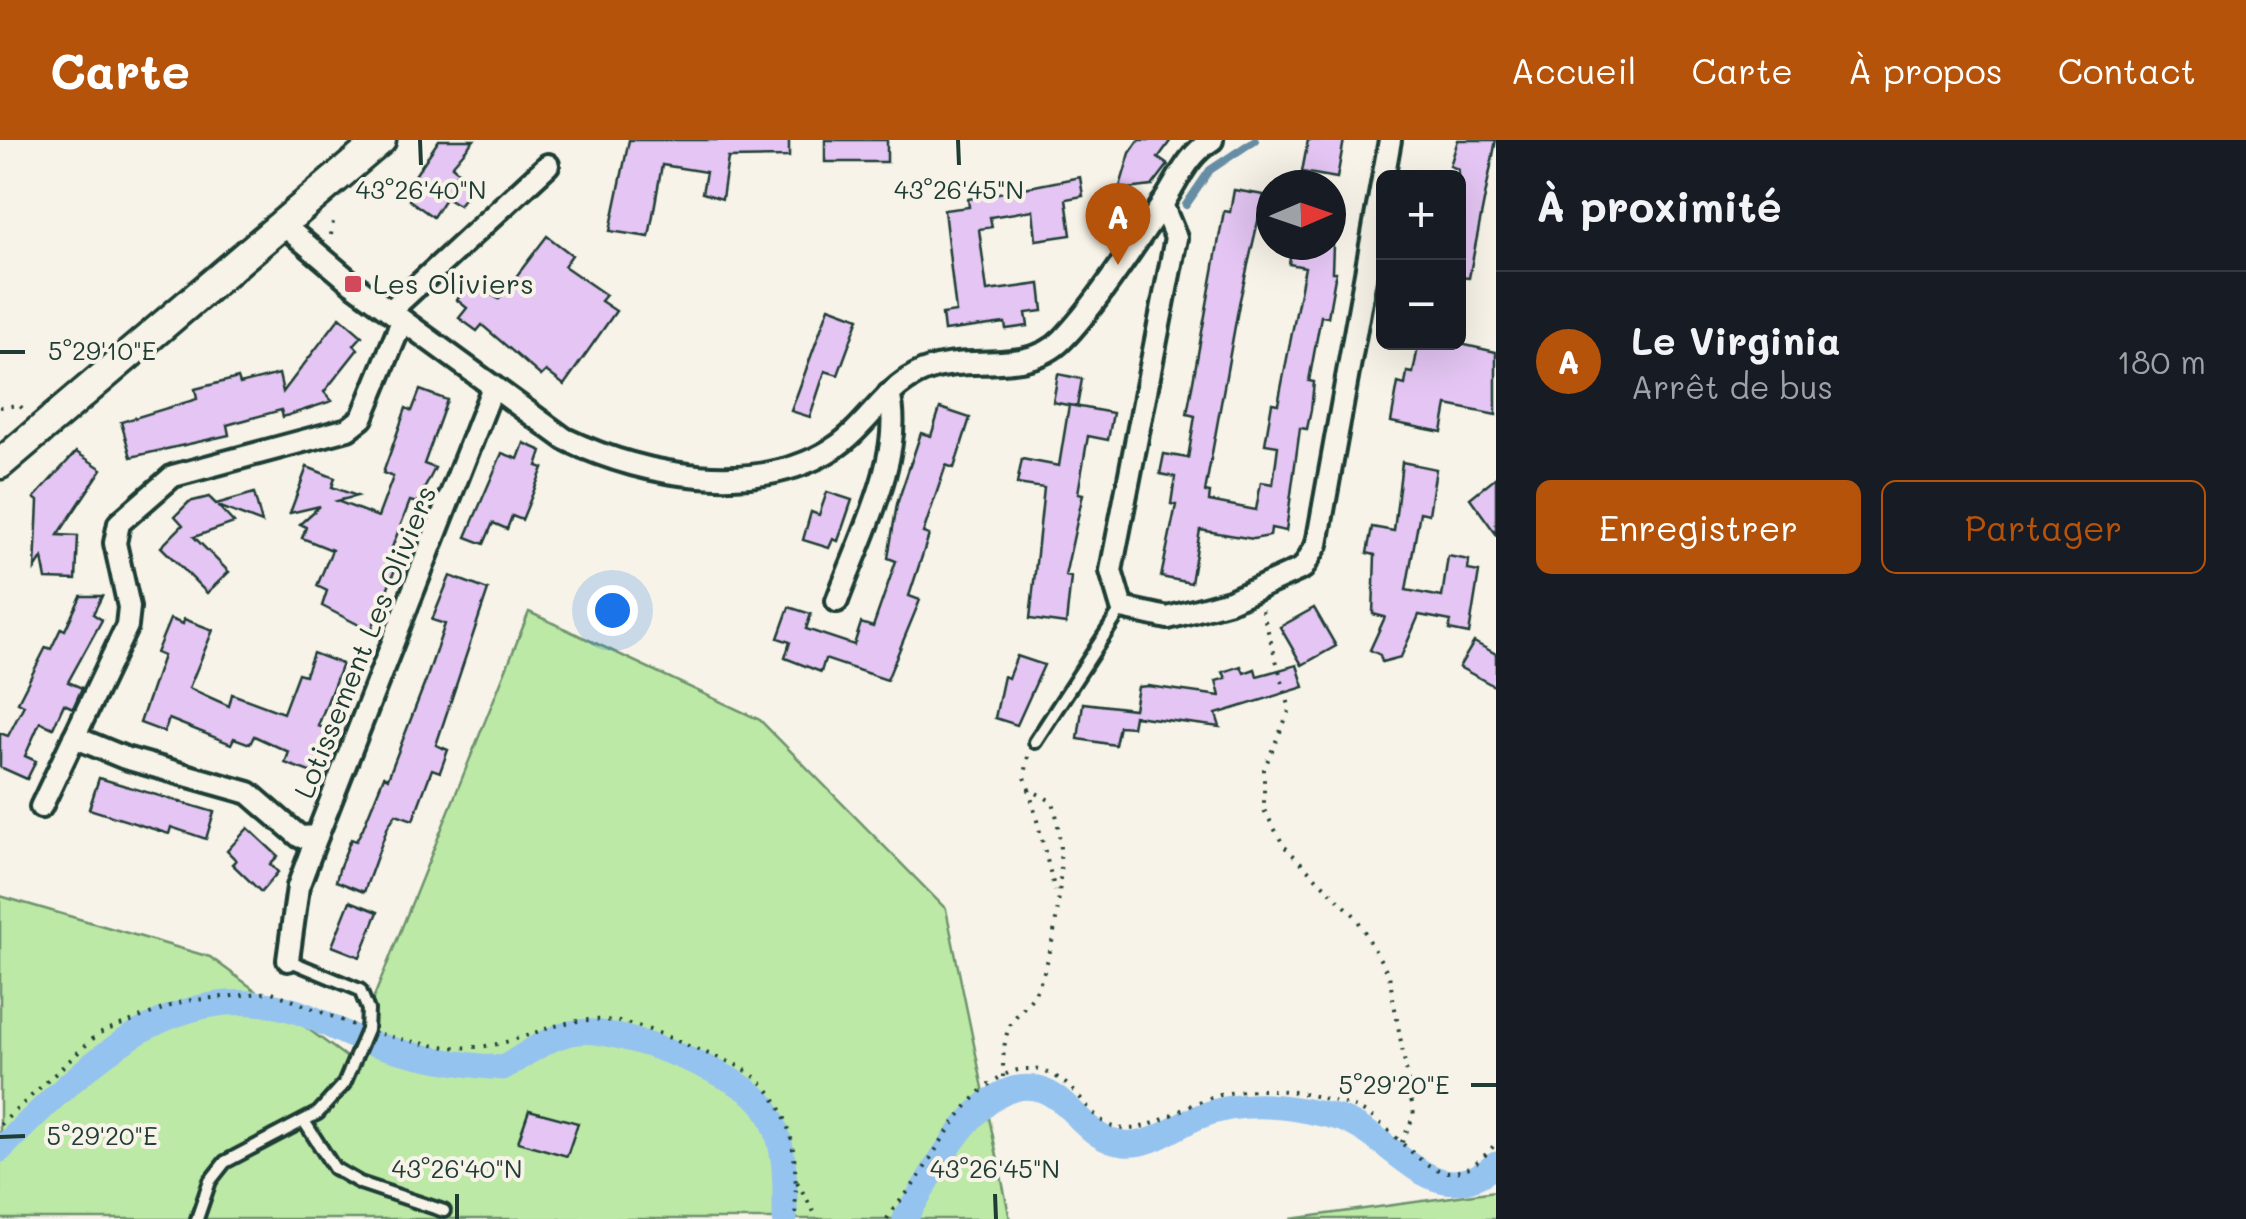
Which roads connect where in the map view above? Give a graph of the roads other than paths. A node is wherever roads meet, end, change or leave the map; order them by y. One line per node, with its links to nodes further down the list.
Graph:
1 (382, 140): 6 (street)
2 (1212, 140): 5 (street)
3 (1390, 140): 12 (street)
4 (548, 165): 7 (street)
5 (1162, 204): 9 (street); 12 (street)
6 (281, 224): 7 (street); 10 (street)
7 (396, 316): 8 (street); 13 (street)
8 (493, 387): 9 (street); 16 (street, Lotissement Les Oliviers)
9 (889, 394): 11 (street)
10 (0, 464)
11 (837, 601)
12 (1122, 608): 14 (lane)
13 (74, 737): 15 (street); 16 (street, Lotissement Les Oliviers)
14 (1035, 742)
15 (42, 807)
16 (317, 836): 17 (street)
17 (288, 960): 18 (lane)
18 (304, 1121): 19 (lane); 20 (lane)
19 (444, 1212)
20 (198, 1219)

